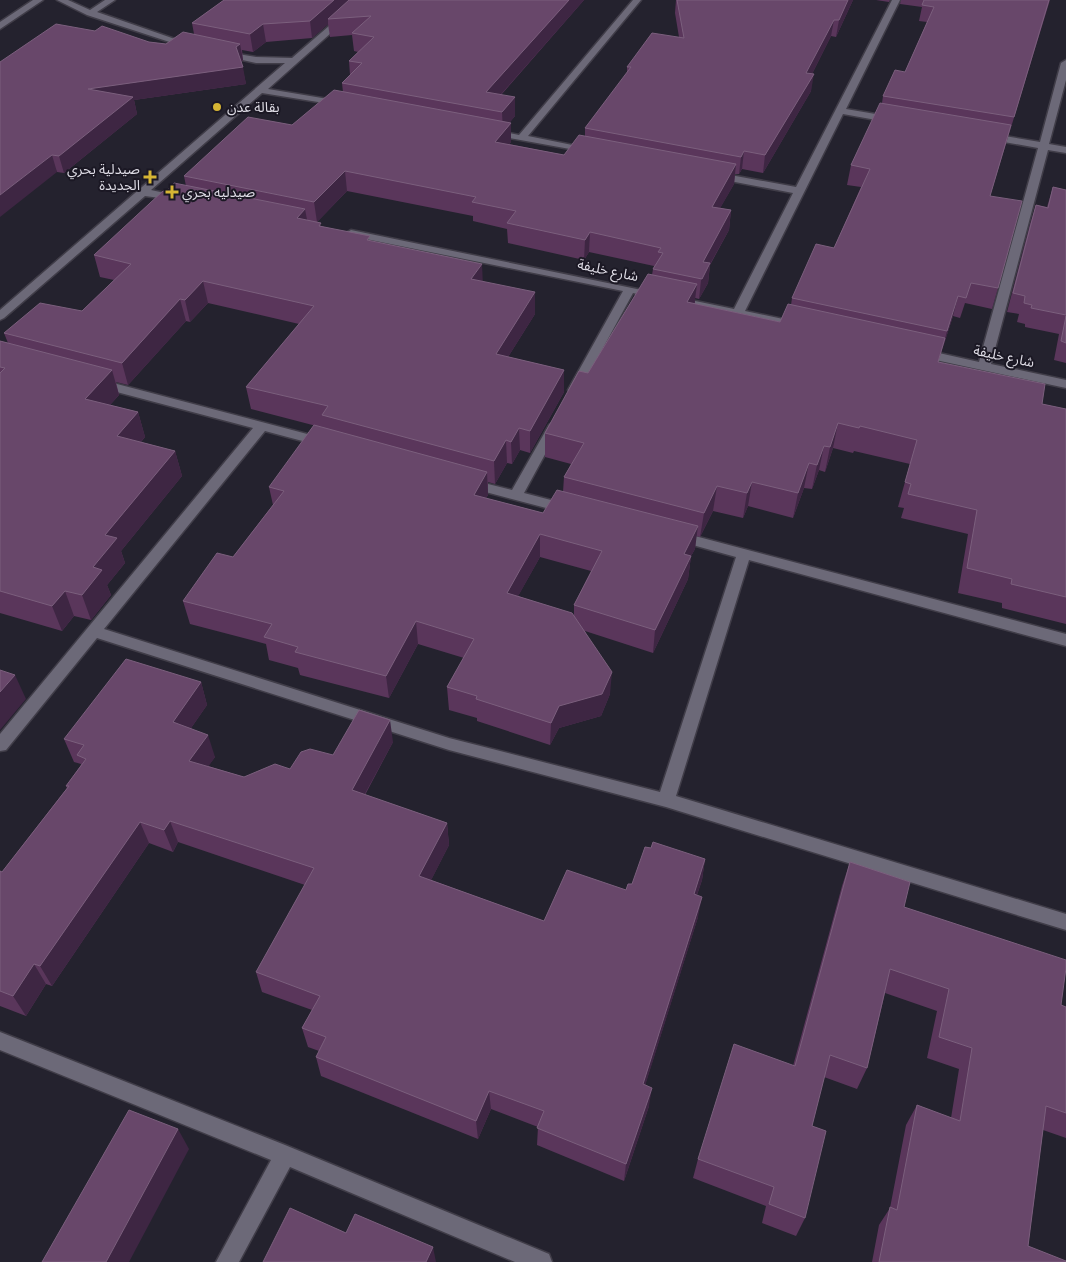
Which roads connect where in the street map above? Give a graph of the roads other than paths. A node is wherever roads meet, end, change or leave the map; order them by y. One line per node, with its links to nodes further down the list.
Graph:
1 (39, 0): 8 (street)
2 (61, 0): 7 (street)
3 (111, 0): 7 (street)
4 (364, 0): 9 (street)
5 (636, 0): 17 (street)
6 (896, 0): 13 (street)
7 (90, 13): 9 (street)
8 (0, 26)
9 (294, 61): 11 (street)
10 (1066, 63): 18 (street)
11 (260, 90): 12 (street); 23 (street)
12 (347, 106)
13 (840, 111): 14 (street); 22 (street)
14 (908, 122)
15 (483, 131): 17 (street)
16 (976, 134): 18 (street)
17 (522, 138): 20 (street)
18 (1044, 146): 19 (street); 31 (street)
19 (1066, 150)
20 (598, 153)
21 (703, 173): 22 (street)
22 (799, 191): 27 (street)
23 (143, 192): 24 (street); 28 (street)
24 (192, 201)
25 (338, 231): 26 (street, شارع خليفة)
26 (630, 289): 27 (street, شارع خليفة); 37 (street)
27 (738, 313): 29 (street, شارع خليفة)
28 (0, 316)
29 (813, 329)
30 (908, 350): 31 (street, شارع خليفة)
31 (984, 366): 33 (street, شارع خليفة)
32 (86, 380): 34 (street)
33 (1066, 384)
34 (262, 426): 35 (street); 41 (street)
35 (337, 447)
36 (459, 480): 37 (street)
37 (515, 496): 38 (street)
38 (582, 513)
39 (658, 532): 40 (street)
40 (744, 554): 42 (street); 44 (street)
41 (93, 631): 43 (street); 44 (street)
42 (1066, 640)
43 (0, 745)
44 (666, 800): 45 (street)
45 (1066, 922)
46 (0, 1041): 47 (street)
47 (285, 1155): 48 (street); 49 (street)
48 (227, 1262)
49 (542, 1262)

